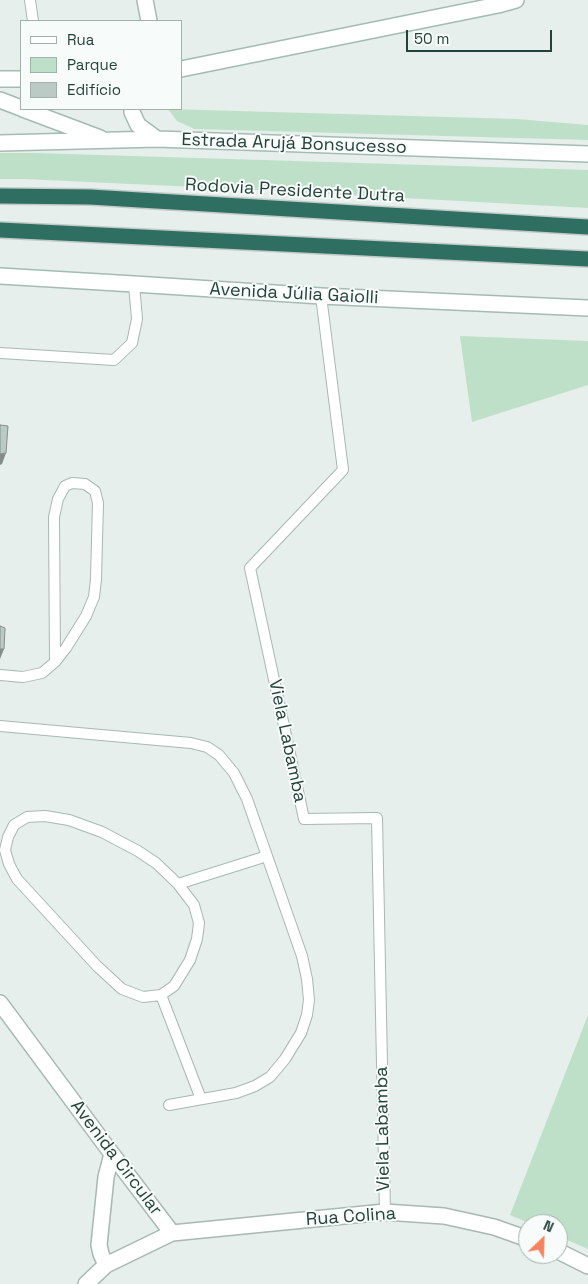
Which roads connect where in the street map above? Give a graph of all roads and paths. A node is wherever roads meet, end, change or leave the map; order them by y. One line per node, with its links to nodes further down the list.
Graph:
1 (30, 0): 4 (lane)
2 (145, 0): 5 (street)
3 (516, 0): 6 (street)
4 (33, 20)
5 (148, 20)
6 (182, 69)
7 (0, 79): 8 (street)
8 (20, 79)
9 (0, 100): 10 (street)
10 (20, 107)
11 (27, 110): 14 (street)
12 (132, 110): 13 (street)
13 (157, 139): 14 (street, Estrada Arujá Bonsucesso); 16 (street, Estrada Arujá Bonsucesso)
14 (108, 141): 15 (street, Estrada Arujá Bonsucesso)
15 (0, 143)
16 (588, 154)
17 (0, 196): 18 (highway, Rodovia Presidente Dutra)
18 (588, 227)
19 (0, 230): 20 (highway)
20 (588, 259)
21 (0, 276): 22 (street, Avenida Júlia Gaiolli)
22 (134, 284): 23 (street, Avenida Júlia Gaiolli); 25 (lane)
23 (321, 296): 24 (street, Avenida Júlia Gaiolli); 36 (lane, Viela Labamba)
24 (588, 308)
25 (0, 353)
26 (55, 662): 26 (lane); 27 (lane)
27 (0, 675)
28 (0, 726): 29 (lane)
29 (267, 856): 30 (lane); 33 (lane)
30 (178, 884): 31 (lane); 31 (lane)
31 (162, 995): 33 (lane)
32 (0, 1003): 35 (street, Avenida Circular)
33 (201, 1099): 34 (lane)
34 (169, 1104)
35 (112, 1154): 37 (street, Avenida Circular); 40 (street)
36 (385, 1212): 37 (street, Rua Colina); 38 (street, Rua Colina)
37 (172, 1233): 40 (street, Avenida Circular)
38 (518, 1235)
39 (568, 1256): 41 (street)
40 (106, 1264): 42 (street, Avenida Circular)
41 (588, 1266)
42 (86, 1284)

